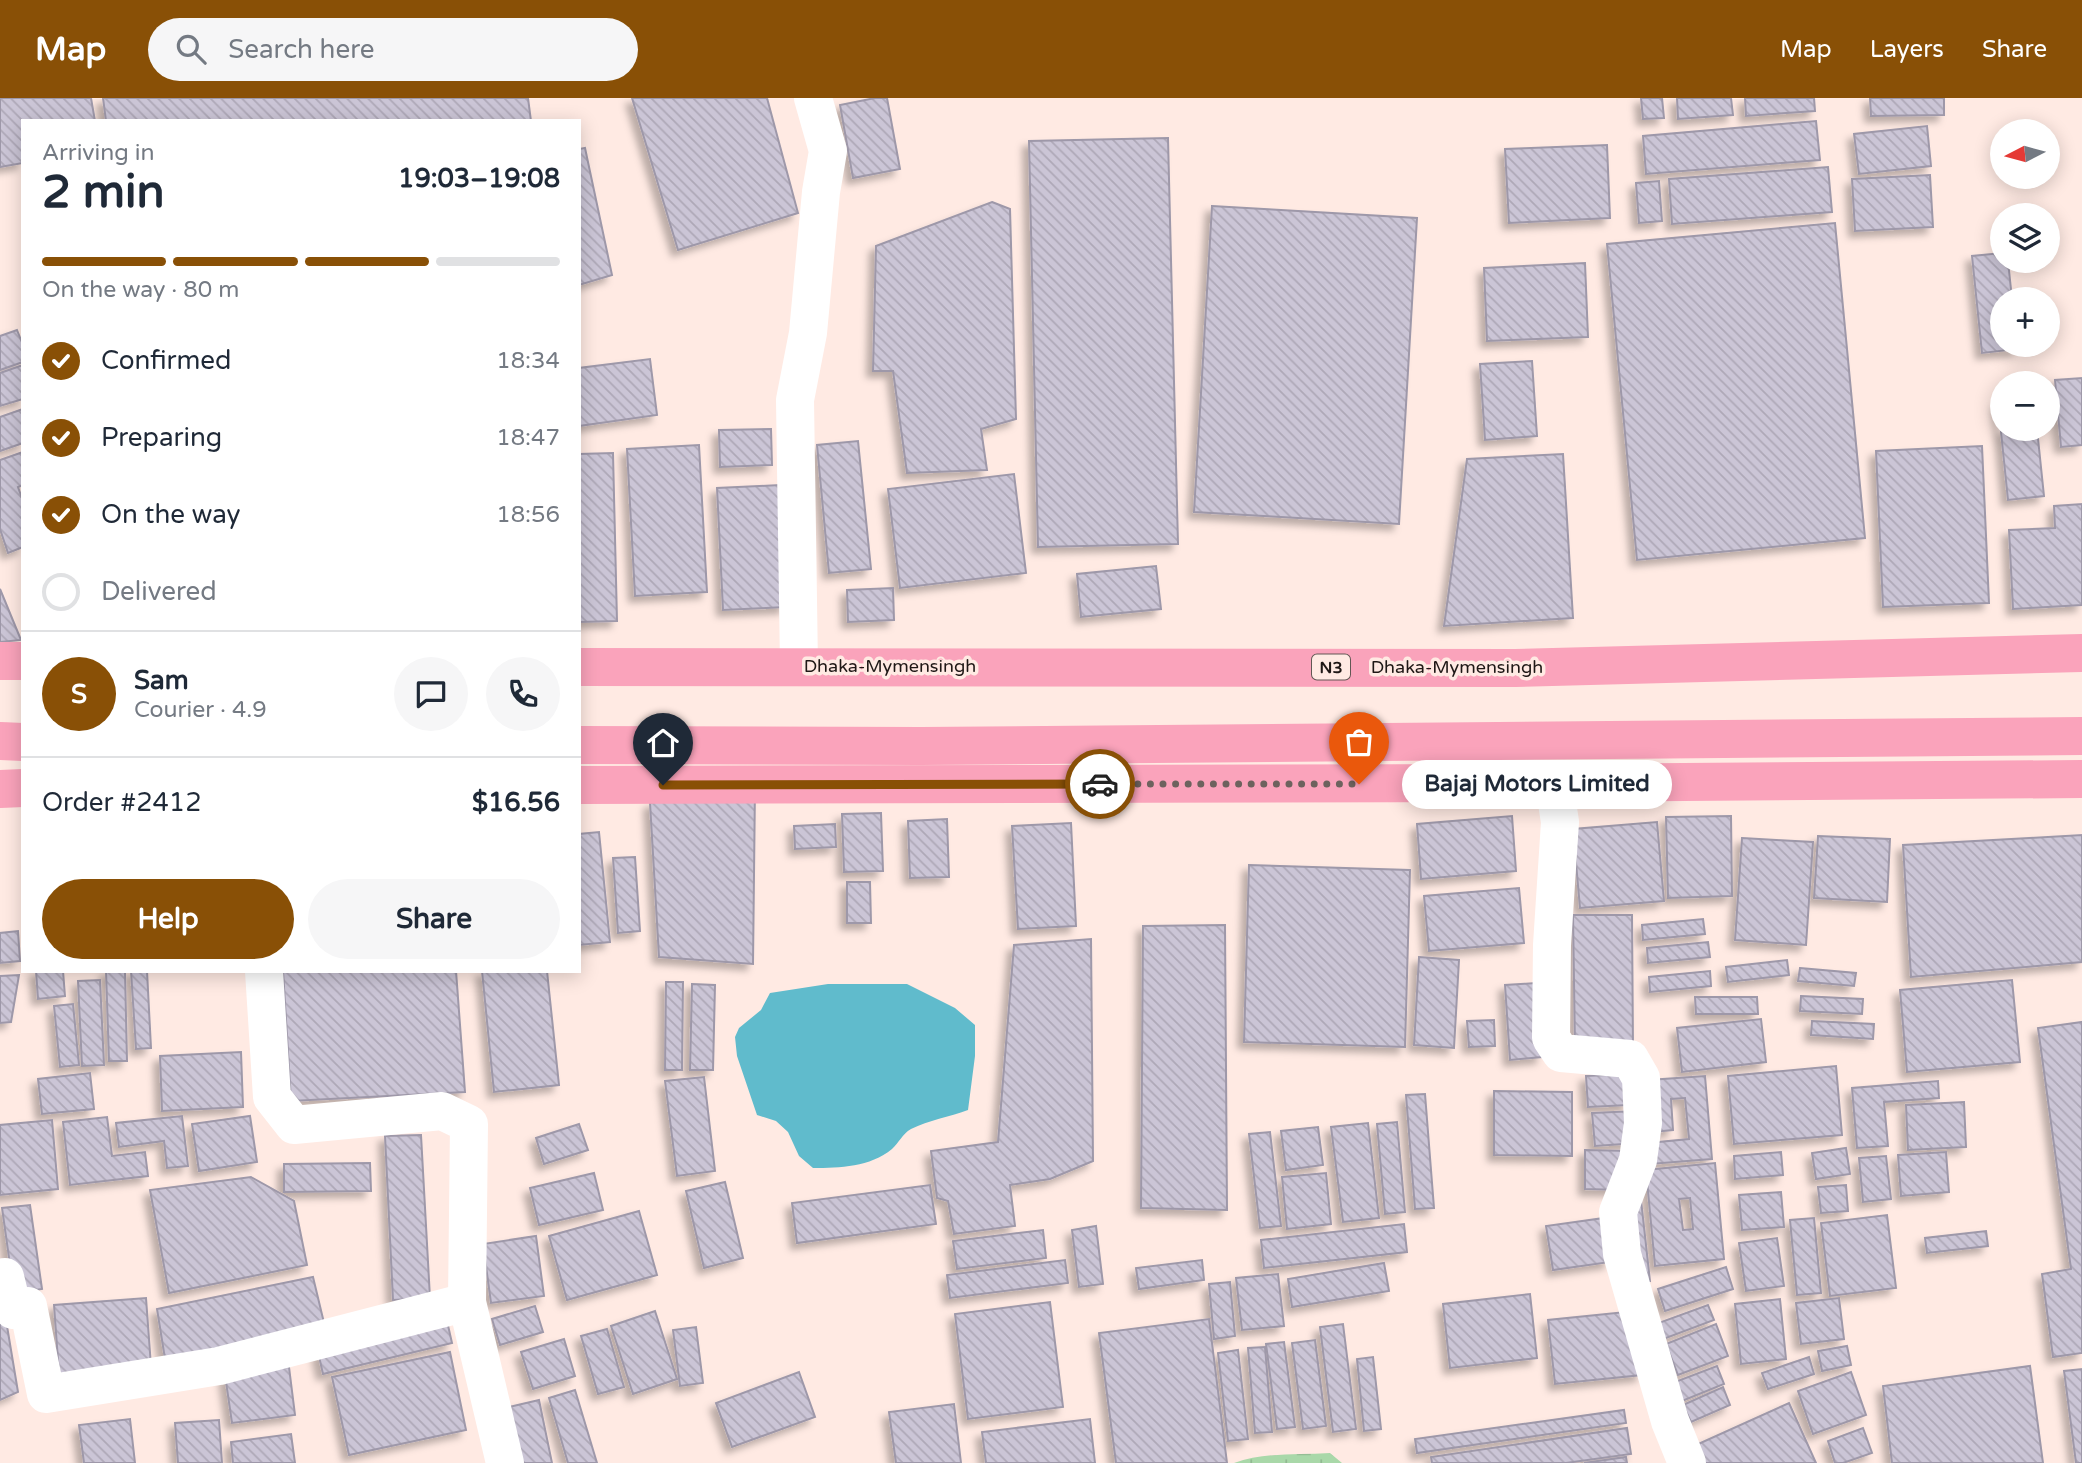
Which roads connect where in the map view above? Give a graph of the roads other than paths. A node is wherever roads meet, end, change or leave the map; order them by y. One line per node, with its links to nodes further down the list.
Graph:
1 (814, 98): 5 (street)
2 (2082, 653): 5 (highway, Dhaka-Mymensingh / N3)
3 (0, 661): 4 (highway)
4 (21, 661)
5 (800, 666): 6 (highway, Dhaka-Mymensingh / N3)
6 (581, 667)
7 (2082, 736): 10 (highway)
8 (0, 741): 9 (highway)
9 (21, 741)
10 (581, 745)
11 (2082, 779): 12 (highway)
12 (1555, 783): 13 (highway); 20 (street)
13 (581, 785)
14 (21, 788): 15 (highway)
15 (0, 789)
16 (264, 973): 18 (street)
17 (0, 1278): 18 (street)
18 (467, 1303): 19 (street)
19 (505, 1463)
20 (1687, 1463)

